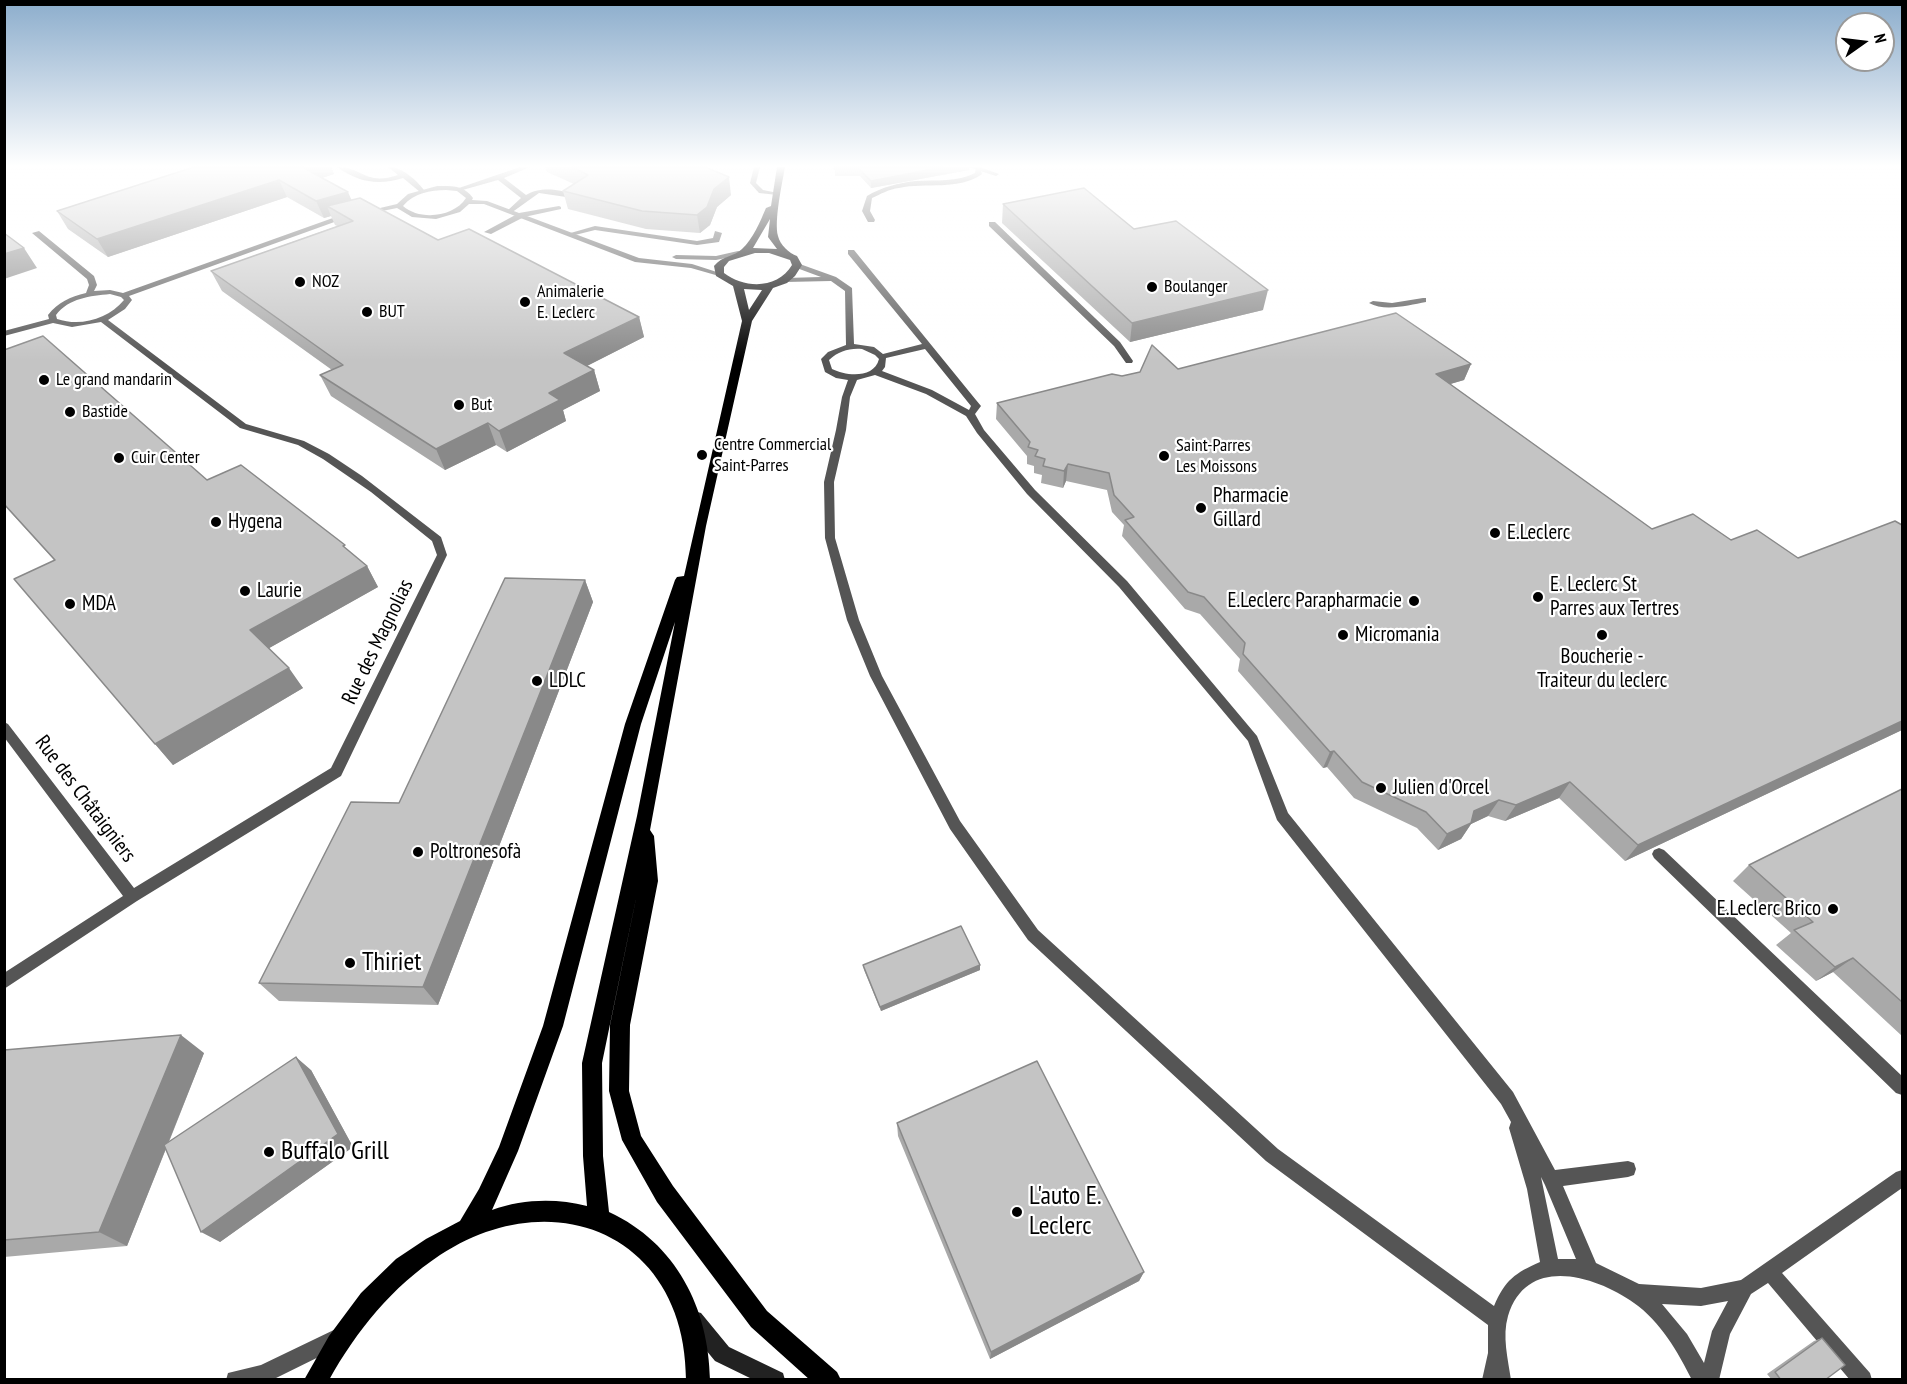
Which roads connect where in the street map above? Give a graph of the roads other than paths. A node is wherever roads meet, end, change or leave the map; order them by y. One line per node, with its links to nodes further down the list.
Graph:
1 (302, 232): 22 (street)
2 (565, 232): 10 (street)
3 (581, 232): 10 (street)
4 (619, 232): 9 (street)
5 (758, 232): 12 (main road)
6 (773, 232): 14 (main road)
7 (1000, 232): 32 (street)
8 (36, 233): 21 (street)
9 (718, 233)
10 (571, 234): 11 (street)
11 (612, 251): 12 (street); 16 (street)
12 (742, 252): 14 (main road); 16 (main road)
13 (851, 252): 30 (street)
14 (784, 253): 15 (main road)
15 (798, 266): 17 (street); 18 (main road)
16 (719, 274): 19 (main road)
17 (833, 279): 18 (street); 29 (street)
18 (785, 280): 20 (main road)
19 (738, 285): 20 (main road); 27 (main road)
20 (770, 285): 27 (main road)
21 (89, 294): 22 (street); 26 (street)
22 (124, 295): 25 (street)
23 (1423, 300): 24 (street)
24 (1373, 303)
25 (102, 319): 26 (street); 40 (street, Rue des Magnolias)
26 (53, 320): 28 (street)
27 (747, 321): 36 (main road)
28 (4, 334)
29 (850, 346): 31 (street); 34 (street)
30 (926, 346): 31 (street); 35 (street)
31 (883, 356): 33 (street)
32 (1129, 360)
33 (876, 372): 34 (street); 35 (street)
34 (853, 378): 55 (street)
35 (970, 414): 43 (street)
36 (700, 526): 38 (main road); 48 (main road)
37 (4, 727): 40 (street, Rue des Châtaigniers)
38 (645, 816): 47 (main road); 62 (main road)
39 (1659, 854): 42 (street)
40 (132, 897): 41 (street, Rue des Magnolias)
41 (4, 982)
42 (1902, 1087)
43 (1507, 1098): 46 (street); 49 (street)
44 (1628, 1169): 46 (street)
45 (1902, 1178): 51 (street)
46 (1551, 1179): 50 (street)
47 (599, 1219): 48 (main road); 54 (main road)
48 (468, 1228): 56 (main road)
49 (1550, 1266): 50 (street); 55 (street)
50 (1589, 1269): 53 (street)
51 (1769, 1271): 52 (street); 67 (street)
52 (1745, 1288): 53 (street); 66 (street)
53 (1634, 1293): 65 (street)
54 (687, 1312): 60 (main road); 61 (street)
55 (1496, 1319): 57 (street)
56 (341, 1335): 58 (street); 59 (main road)
57 (1495, 1357): 63 (street); 64 (street)
58 (235, 1380)
59 (316, 1380)
60 (699, 1380)
61 (776, 1380)
62 (829, 1380)
63 (1491, 1380)
64 (1502, 1380)
65 (1702, 1380)
66 (1709, 1380)
67 (1863, 1380)

